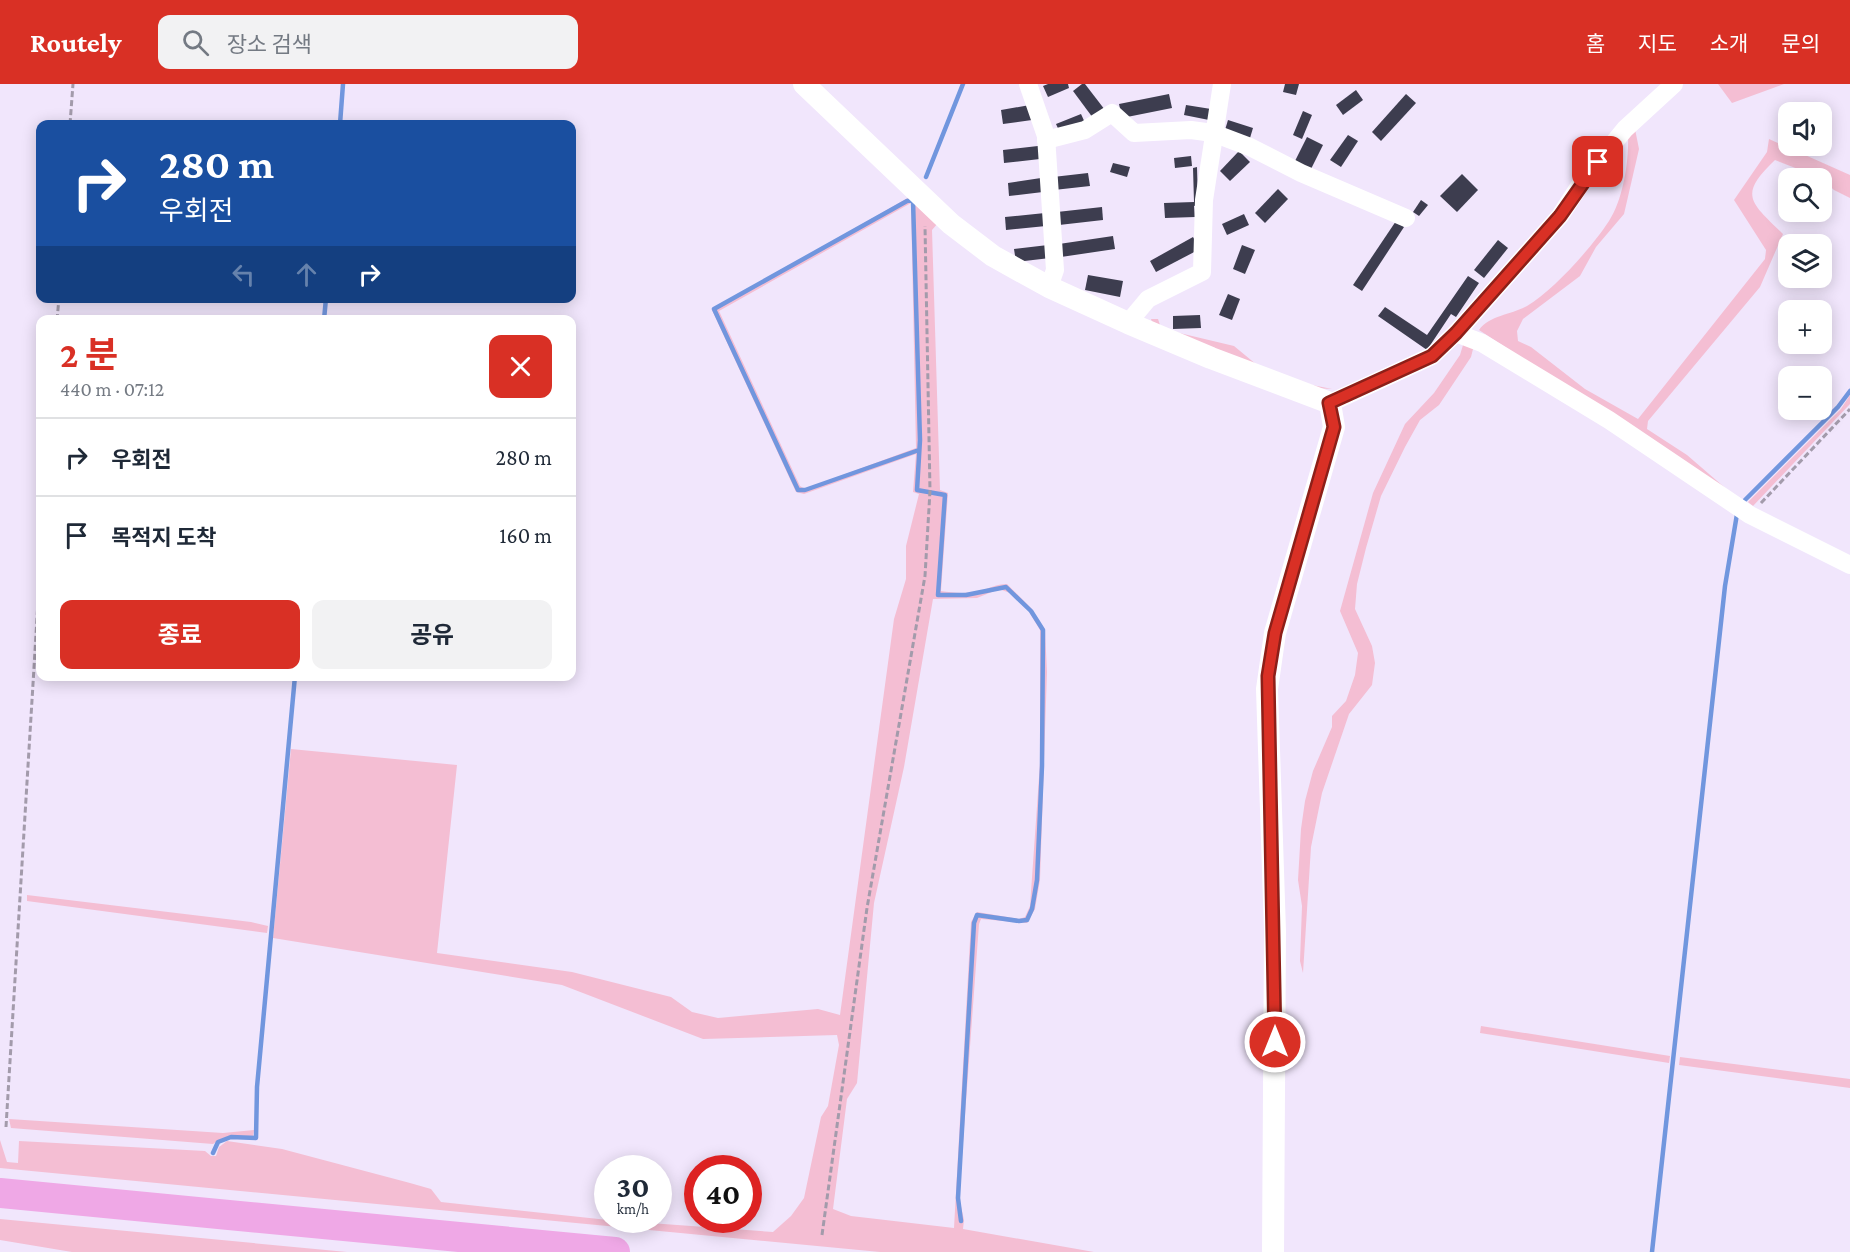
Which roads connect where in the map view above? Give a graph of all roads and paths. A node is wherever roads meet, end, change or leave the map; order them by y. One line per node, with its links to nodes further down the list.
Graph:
1 (73, 84): 6 (path)
2 (804, 84): 9 (street)
3 (1028, 84): 8 (street)
4 (1222, 84): 7 (street)
5 (1674, 84): 13 (street)
6 (70, 120)
7 (1213, 133): 8 (street); 10 (street); 12 (street)
8 (1046, 140): 11 (street)
9 (927, 200): 11 (street); 21 (path)
10 (1406, 218)
11 (1049, 287): 12 (street)
12 (1128, 323): 14 (street)
13 (1456, 333): 14 (street); 16 (street)
14 (1329, 403): 23 (street)
15 (1850, 409): 16 (path)
16 (1749, 515): 17 (street)
17 (1850, 565)
18 (36, 635): 19 (path)
19 (6, 1127)
20 (0, 1193): 22 (highway)
21 (822, 1235)
22 (615, 1252)
23 (1274, 1252)

